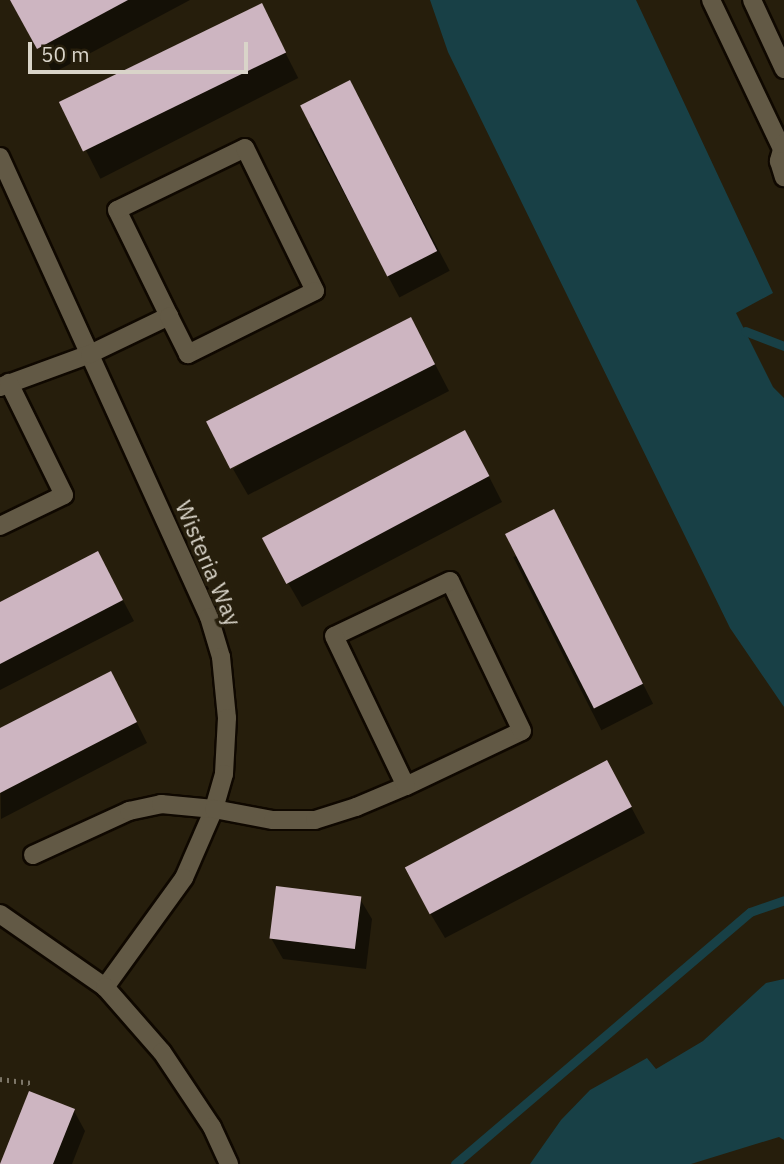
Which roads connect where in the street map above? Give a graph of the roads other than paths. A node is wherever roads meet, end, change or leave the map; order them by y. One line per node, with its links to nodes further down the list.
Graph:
1 (711, 0): 4 (street)
2 (752, 0): 3 (street)
3 (784, 69)
4 (783, 145): 6 (street)
5 (0, 156): 8 (street, Wisteria Way)
6 (784, 177)
7 (169, 316): 7 (street); 8 (street)
8 (90, 354): 9 (street); 12 (street, Wisteria Way)
9 (5, 385): 10 (street)
10 (0, 526)
11 (406, 786): 11 (street); 12 (street)
12 (214, 809): 13 (street); 15 (street, Wisteria Way)
13 (33, 855)
14 (0, 914): 15 (street)
15 (104, 987): 16 (street)
16 (229, 1164)

